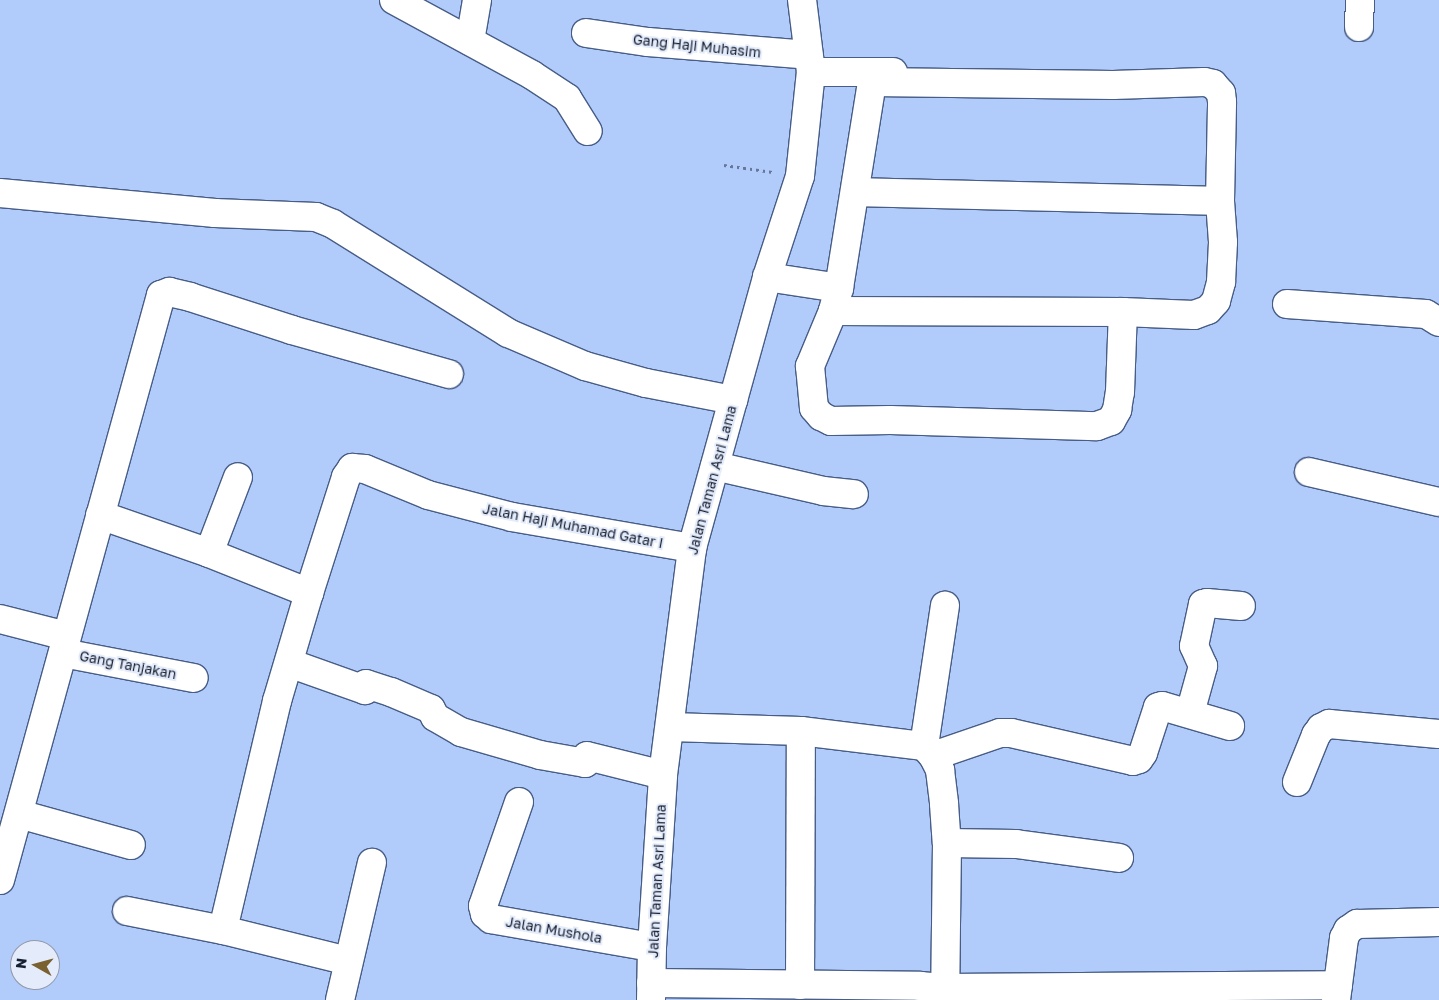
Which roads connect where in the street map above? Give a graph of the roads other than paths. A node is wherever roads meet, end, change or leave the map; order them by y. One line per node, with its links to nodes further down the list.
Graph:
1 (394, 0): 7 (street)
2 (477, 0): 7 (street)
3 (802, 0): 8 (street, Jalan Taman Asri Lama)
4 (1360, 0): 5 (street)
5 (1359, 27)
6 (586, 33): 8 (street, Gang Haji Muhasim)
7 (470, 42): 10 (street)
8 (809, 64): 9 (street, Gang Haji Muhasim); 14 (street, Jalan Taman Asri Lama)
9 (1017, 73)
10 (588, 131)
11 (856, 192): 13 (street); 13 (street); 15 (street)
12 (0, 193): 20 (street)
13 (1220, 201): 17 (street)
14 (767, 277): 15 (street); 20 (street, Jalan Taman Asri Lama)
15 (836, 299): 17 (street); 17 (street)
16 (1287, 304): 18 (street)
17 (1123, 312)
18 (1439, 322)
19 (449, 374): 26 (street)
20 (733, 400): 21 (street, Jalan Taman Asri Lama)
21 (715, 466): 24 (street); 27 (street, Jalan Taman Asri Lama)
22 (1309, 472): 25 (street)
23 (238, 477): 28 (street)
24 (854, 494)
25 (1439, 502)
26 (100, 515): 28 (street); 33 (street)
27 (692, 548): 29 (street, Jalan Haji Muhamad Gatar I); 38 (street, Jalan Taman Asri Lama)
28 (209, 553): 29 (street)
29 (308, 594): 34 (street)
30 (945, 606): 41 (street)
31 (1240, 606): 36 (street)
32 (0, 619): 33 (street, Gang Tanjakan)
33 (64, 644): 35 (street, Gang Tanjakan); 45 (street)
34 (289, 663): 42 (street); 53 (street)
35 (194, 678)
36 (1190, 713): 37 (street); 41 (street)
37 (1230, 726)
38 (670, 727): 39 (street); 42 (street, Jalan Taman Asri Lama)
39 (801, 730): 41 (street); 56 (street)
40 (1439, 734): 43 (street)
41 (928, 751): 46 (street)
42 (663, 775): 54 (street, Jalan Taman Asri Lama)
43 (1297, 782)
44 (519, 802): 54 (street, Jalan Mushola)
45 (19, 814): 47 (street); 50 (street)
46 (947, 843): 48 (street); 59 (street)
47 (131, 845)
48 (1119, 858)
49 (372, 863): 55 (street)
50 (0, 880)
51 (127, 911): 53 (street)
52 (1439, 922): 58 (street)
53 (223, 930): 55 (street)
54 (652, 947): 57 (street, Jalan Taman Asri Lama)
55 (348, 961): 60 (street)
56 (800, 985): 57 (street); 59 (street)
57 (651, 991)
58 (1337, 993): 59 (street)
59 (945, 994)
60 (340, 1000)

